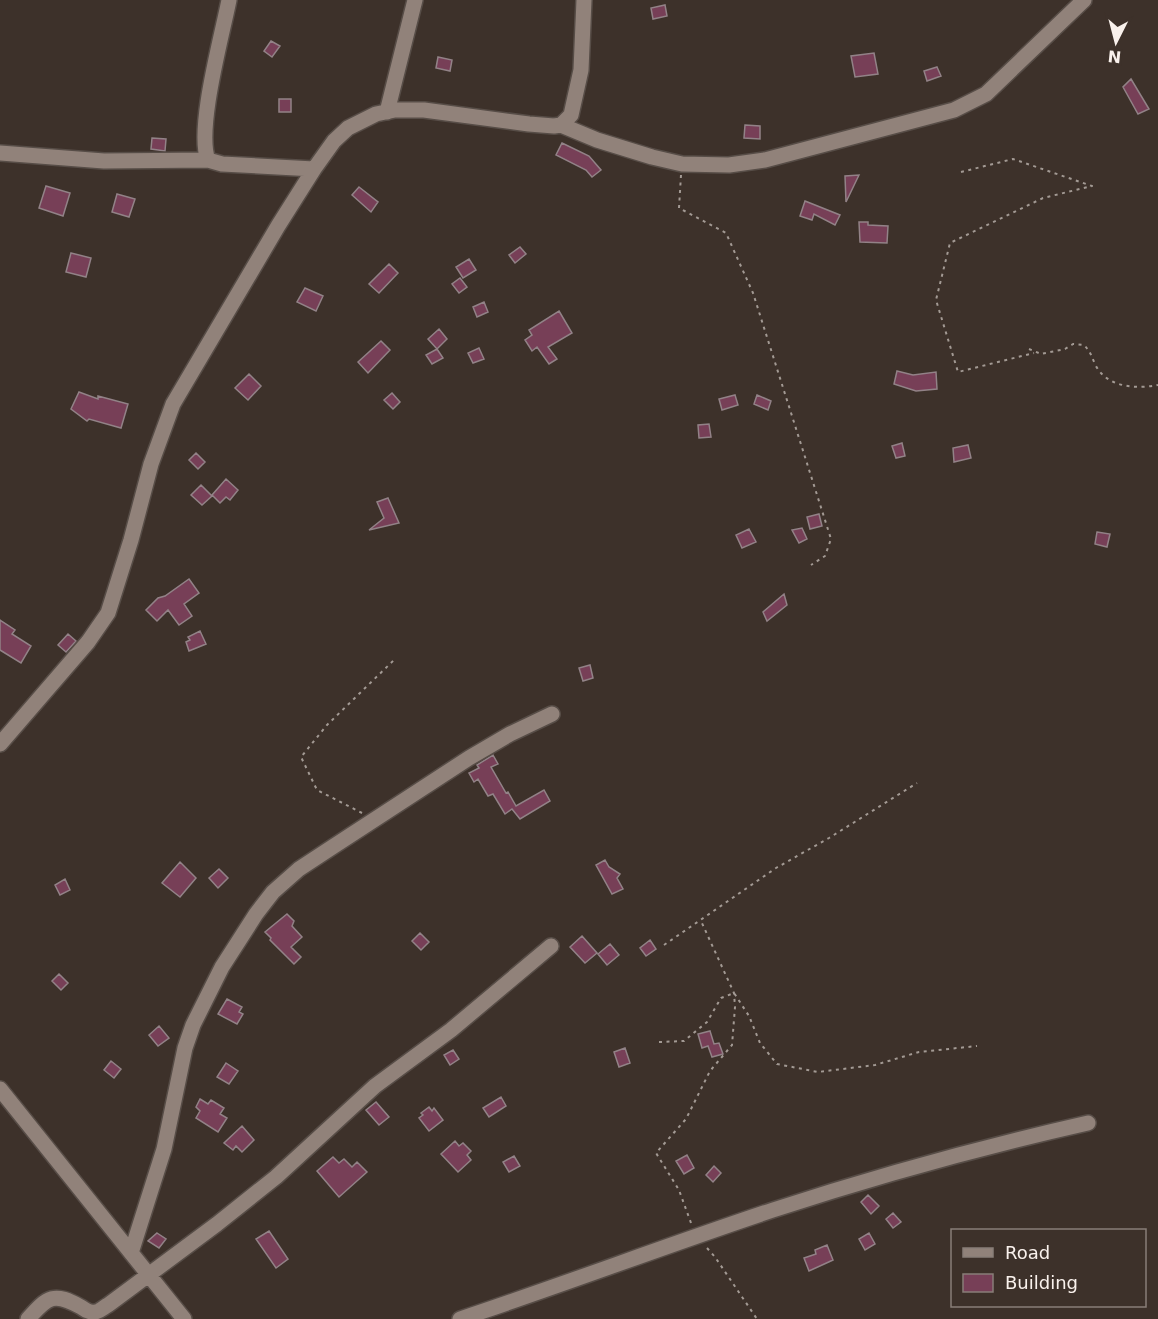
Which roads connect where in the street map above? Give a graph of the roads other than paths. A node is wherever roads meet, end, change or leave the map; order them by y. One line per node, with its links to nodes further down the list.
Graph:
1 (229, 0): 8 (street)
2 (415, 0): 5 (street)
3 (584, 0): 6 (street)
4 (1084, 0): 6 (street)
5 (387, 112): 6 (street); 9 (street)
6 (561, 124)
7 (0, 153): 8 (street)
8 (208, 160): 9 (street)
9 (314, 169): 11 (street)
10 (552, 714): 15 (street)
11 (0, 744)
12 (551, 946): 16 (street)
13 (0, 1089): 15 (street)
14 (1088, 1124): 19 (street)
15 (131, 1253): 16 (street)
16 (148, 1275): 17 (street); 18 (street)
17 (28, 1319)
18 (184, 1319)
19 (460, 1319)

